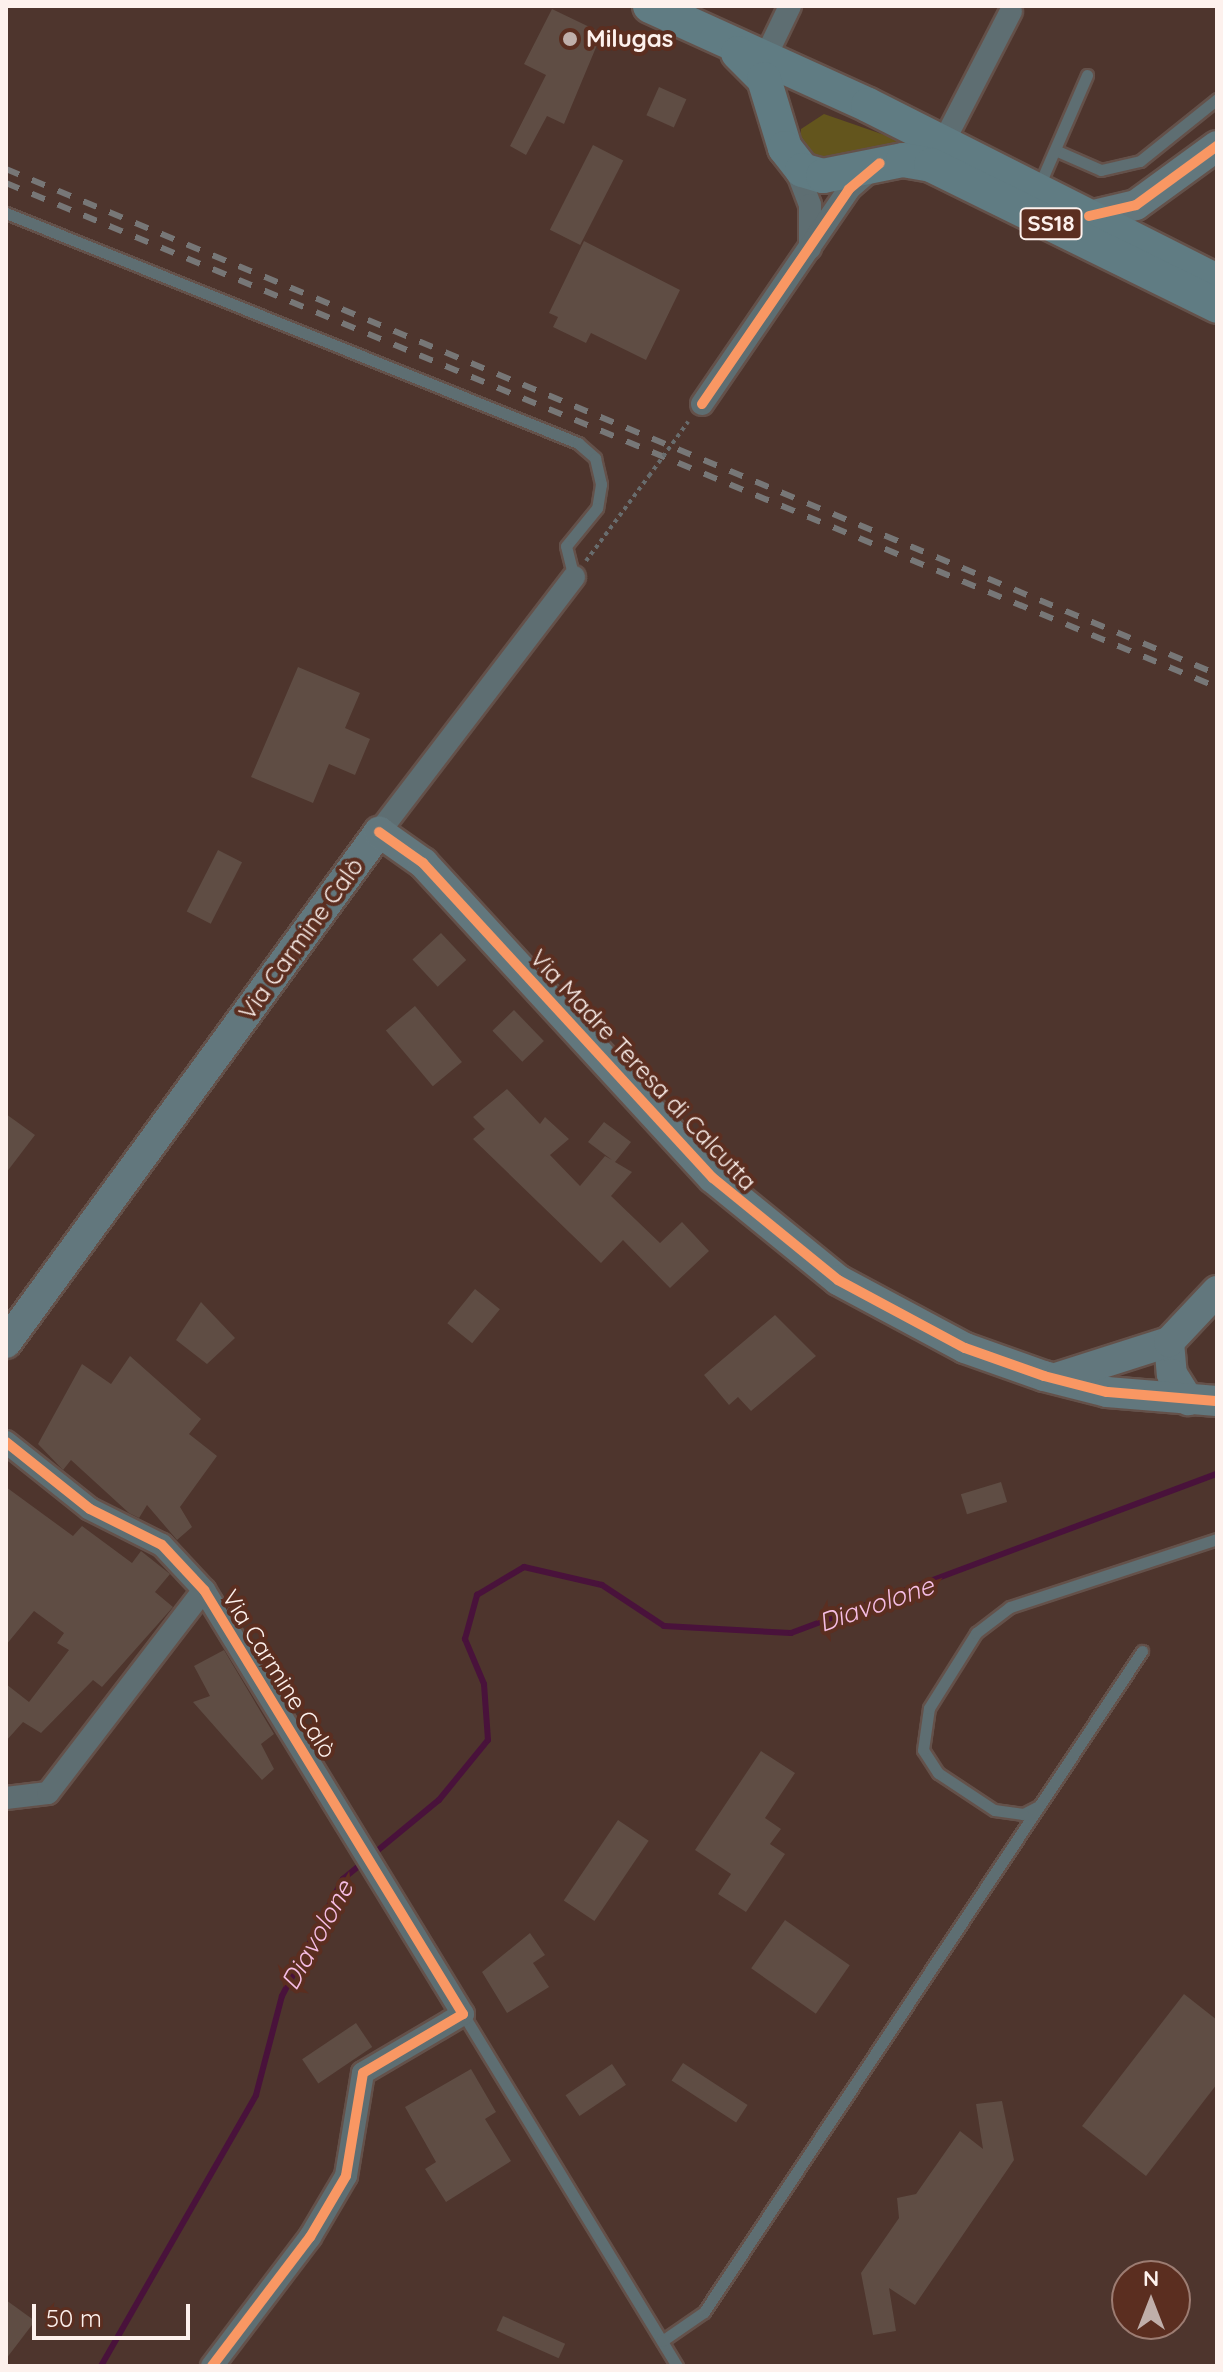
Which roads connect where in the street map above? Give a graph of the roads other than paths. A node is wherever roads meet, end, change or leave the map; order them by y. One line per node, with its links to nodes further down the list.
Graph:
1 (650, 6): 4 (main road, SS18)
2 (790, 6): 5 (street)
3 (1011, 11): 9 (street)
4 (725, 43): 5 (main road, SS18); 12 (main road, SS18)
5 (764, 60): 8 (main road, SS18)
6 (1087, 75): 11 (lane)
7 (1217, 99): 11 (lane)
8 (909, 126): 9 (main road, SS18); 12 (main road, SS18)
9 (943, 143): 14 (main road, SS18)
10 (1217, 146): 15 (street)
11 (1055, 150): 14 (lane)
12 (789, 155): 13 (main road, SS18); 19 (street)
13 (880, 163): 19 (street); 21 (main road, SS18)
14 (1038, 190): 17 (main road, SS18)
15 (1151, 196): 17 (street); 18 (street)
16 (6, 213): 23 (lane)
17 (1089, 216): 18 (main road, SS18)
18 (1144, 244): 20 (main road, SS18)
19 (810, 249): 22 (street)
20 (1217, 281)
21 (1217, 306)
22 (702, 404)
23 (574, 577): 24 (street, Via Carmine Calò)
24 (379, 832): 27 (street, Via Carmine Calò); 28 (street, Via Madre Teresa di Calcutta)
25 (1217, 1291): 26 (street)
26 (1169, 1342): 28 (street); 29 (street)
27 (6, 1343)
28 (1052, 1378): 29 (street, Via Madre Teresa di Calcutta)
29 (1208, 1400)
30 (6, 1442): 32 (street, Via Carmine Calò)
31 (1217, 1539): 35 (lane)
32 (204, 1590): 34 (street); 36 (street, Via Carmine Calò)
33 (1142, 1651): 35 (lane)
34 (6, 1798)
35 (1040, 1805): 37 (lane)
36 (463, 2014): 37 (lane); 38 (street)
37 (662, 2341): 39 (lane)
38 (212, 2366)
39 (677, 2366)

